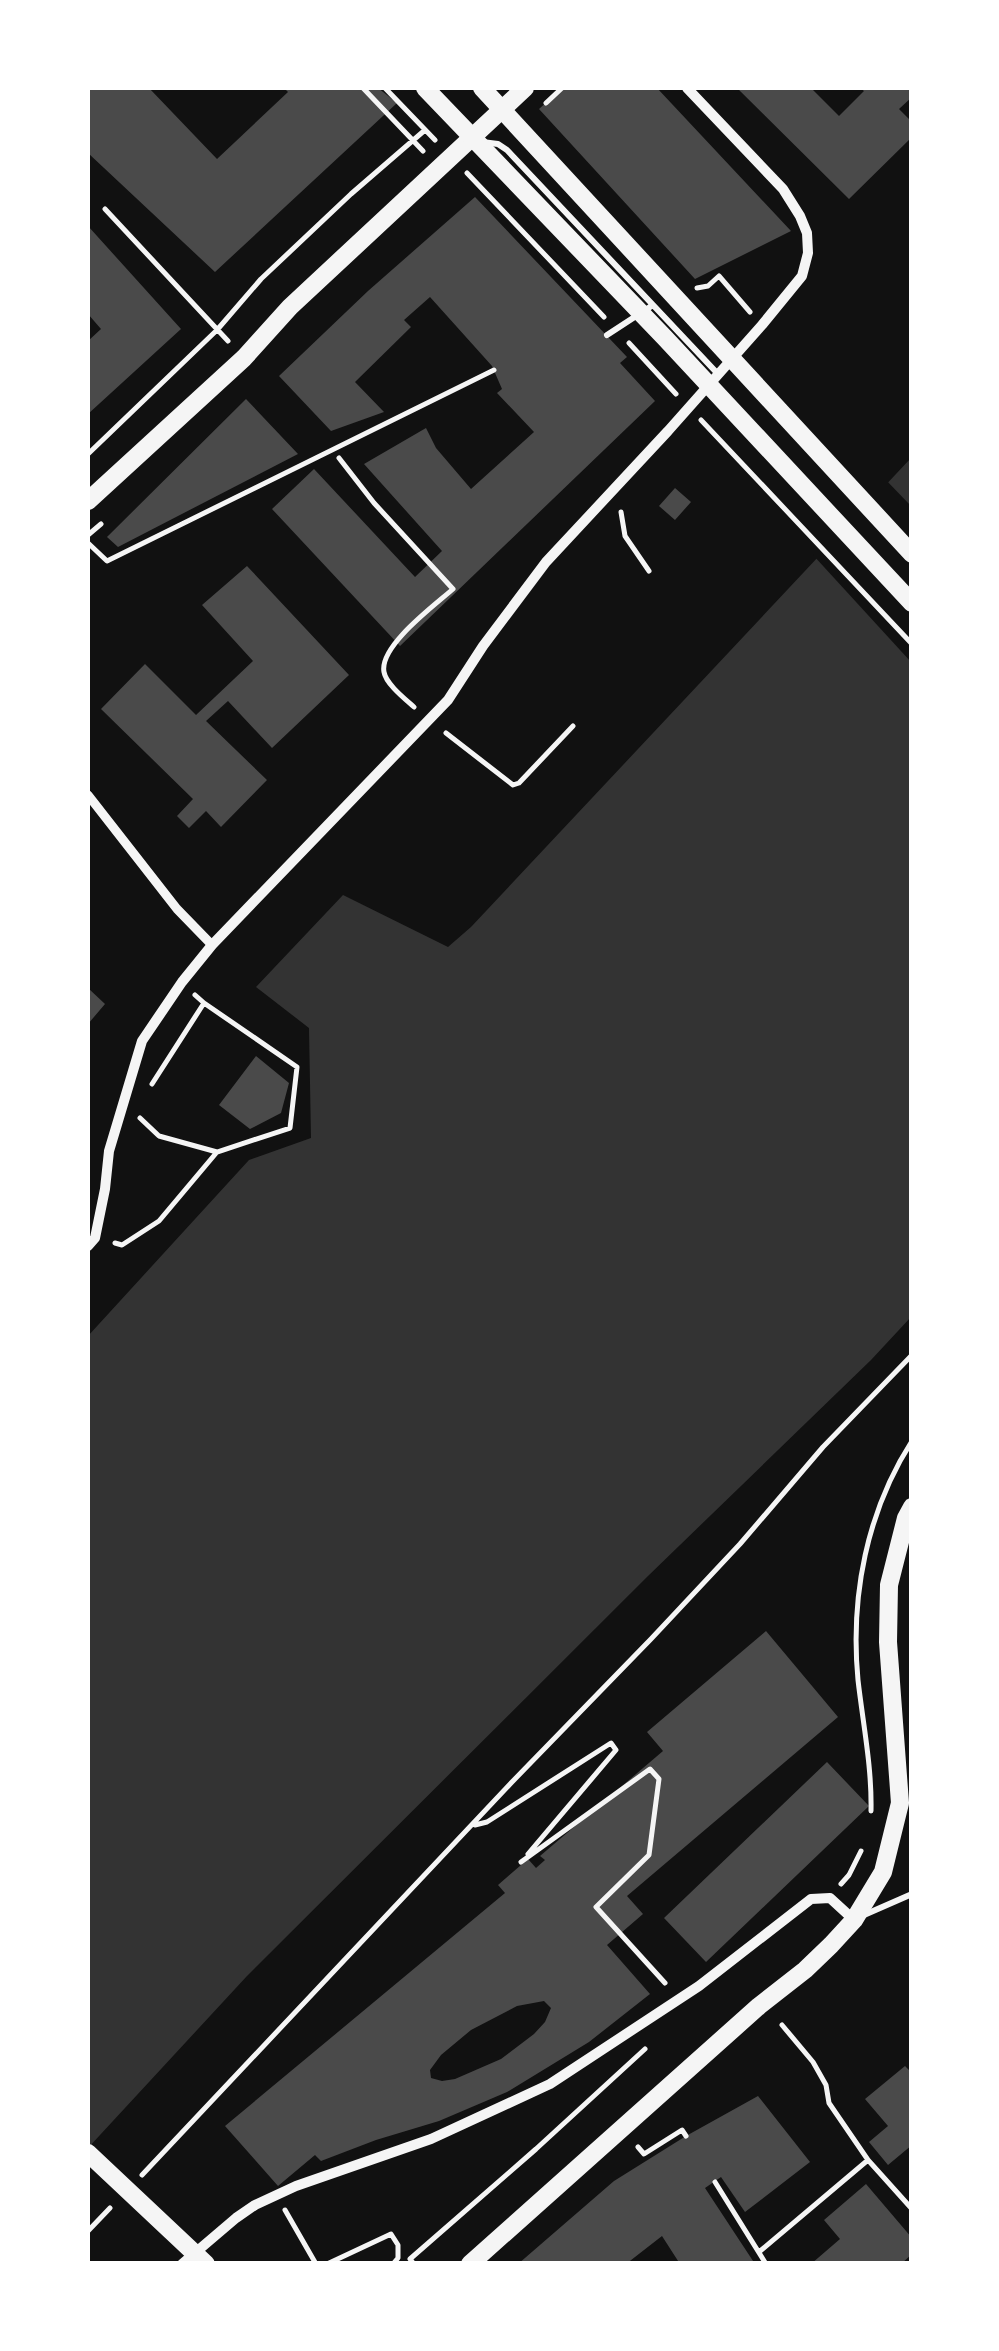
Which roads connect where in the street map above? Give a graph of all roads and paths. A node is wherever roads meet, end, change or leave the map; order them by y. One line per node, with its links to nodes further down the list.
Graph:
1 (363, 88): 10 (path)
2 (386, 88): 12 (path)
3 (425, 88): 33 (street)
4 (482, 88): 31 (street)
5 (525, 88): 11 (street)
6 (562, 88): 8 (path)
7 (687, 88): 18 (street)
8 (539, 109)
9 (428, 127): 10 (path)
10 (413, 140): 19 (path)
11 (470, 141): 16 (lane); 29 (street)
12 (440, 145)
13 (468, 174): 17 (path)
14 (104, 209): 19 (path)
15 (708, 286): 18 (path)
16 (653, 306): 21 (lane); 23 (lane)
17 (605, 318)
18 (762, 326): 23 (street)
19 (217, 330): 26 (path)
20 (618, 332): 24 (path)
21 (606, 335)
22 (494, 370): 30 (path)
23 (718, 374): 28 (street)
24 (685, 403)
25 (698, 417): 34 (path)
26 (88, 454)
27 (340, 458): 35 (path)
28 (610, 492): 32 (path); 36 (street)
29 (88, 501)
30 (88, 543)
31 (912, 554)
32 (650, 570)
33 (912, 603)
34 (912, 644)
35 (406, 700)
36 (430, 720): 37 (path); 39 (street)
37 (573, 726)
38 (88, 795): 39 (street)
39 (212, 945): 40 (street)
40 (182, 982): 41 (path); 45 (street)
41 (204, 1002): 42 (path); 44 (path)
42 (148, 1090)
43 (134, 1112): 44 (path)
44 (218, 1152): 45 (path)
45 (91, 1242)
46 (912, 1354): 50 (path)
47 (912, 1507): 56 (street)
48 (858, 1678): 49 (path)
49 (870, 1821)
50 (472, 1825): 52 (path); 65 (path)
51 (865, 1837): 55 (path)
52 (521, 1862): 53 (path); 57 (path)
53 (515, 1870)
54 (912, 1894): 56 (lane)
55 (830, 1898): 56 (street); 57 (street)
56 (854, 1920): 75 (street)
57 (680, 1999): 66 (street)
58 (782, 2025): 63 (path)
59 (654, 2040): 74 (path)
60 (686, 2136): 61 (path)
61 (638, 2147)
62 (88, 2153): 70 (street)
63 (868, 2160): 67 (path); 68 (path)
64 (714, 2182): 68 (path)
65 (134, 2183)
66 (276, 2195): 69 (street); 71 (path)
67 (912, 2209)
68 (758, 2252): 76 (path)
69 (182, 2264)
70 (206, 2264)
71 (316, 2264)
72 (327, 2264): 73 (path)
73 (393, 2264)
74 (414, 2264)
75 (470, 2264)
76 (766, 2264)

